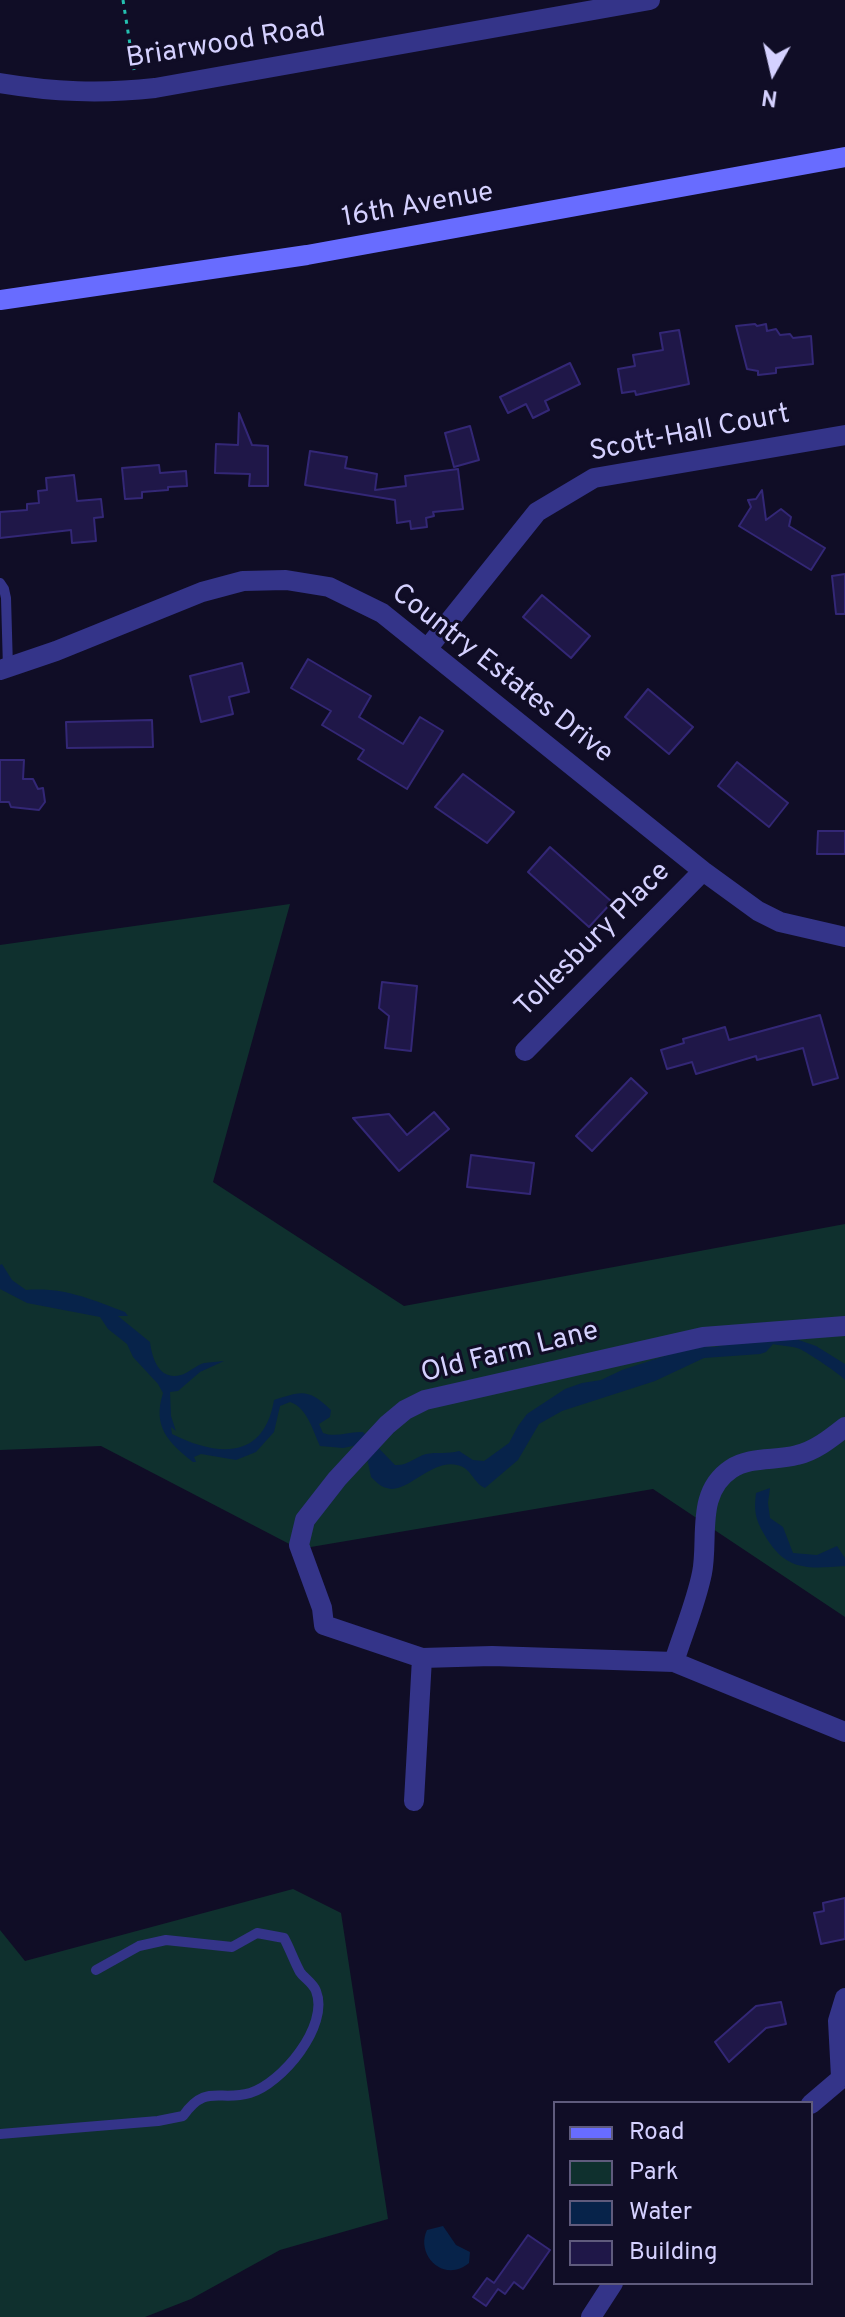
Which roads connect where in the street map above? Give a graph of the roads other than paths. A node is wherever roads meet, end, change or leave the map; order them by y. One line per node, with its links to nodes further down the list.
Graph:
1 (650, 0): 2 (street, Briarwood Road)
2 (0, 83)
3 (845, 157): 4 (main road, 16th Avenue)
4 (0, 300)
5 (845, 435): 7 (street, Scott-Hall Court)
6 (0, 583): 8 (lane)
7 (427, 649): 8 (street, Country Estates Drive); 9 (street, Country Estates Drive)
8 (4, 669)
9 (703, 871): 10 (street, Country Estates Drive); 11 (street, Tollesbury Place)
10 (845, 937)
11 (525, 1051)
12 (845, 1326): 14 (street, Old Farm Lane)
13 (845, 1427): 15 (street)
14 (422, 1658): 15 (street); 17 (street)
15 (674, 1662): 16 (street)
16 (845, 1732)
17 (414, 1801)
18 (96, 1970): 22 (lane)
19 (845, 1998): 20 (street)
20 (843, 2076): 21 (street)
21 (813, 2102)
22 (0, 2134)
23 (612, 2285): 24 (street)
24 (591, 2317)

